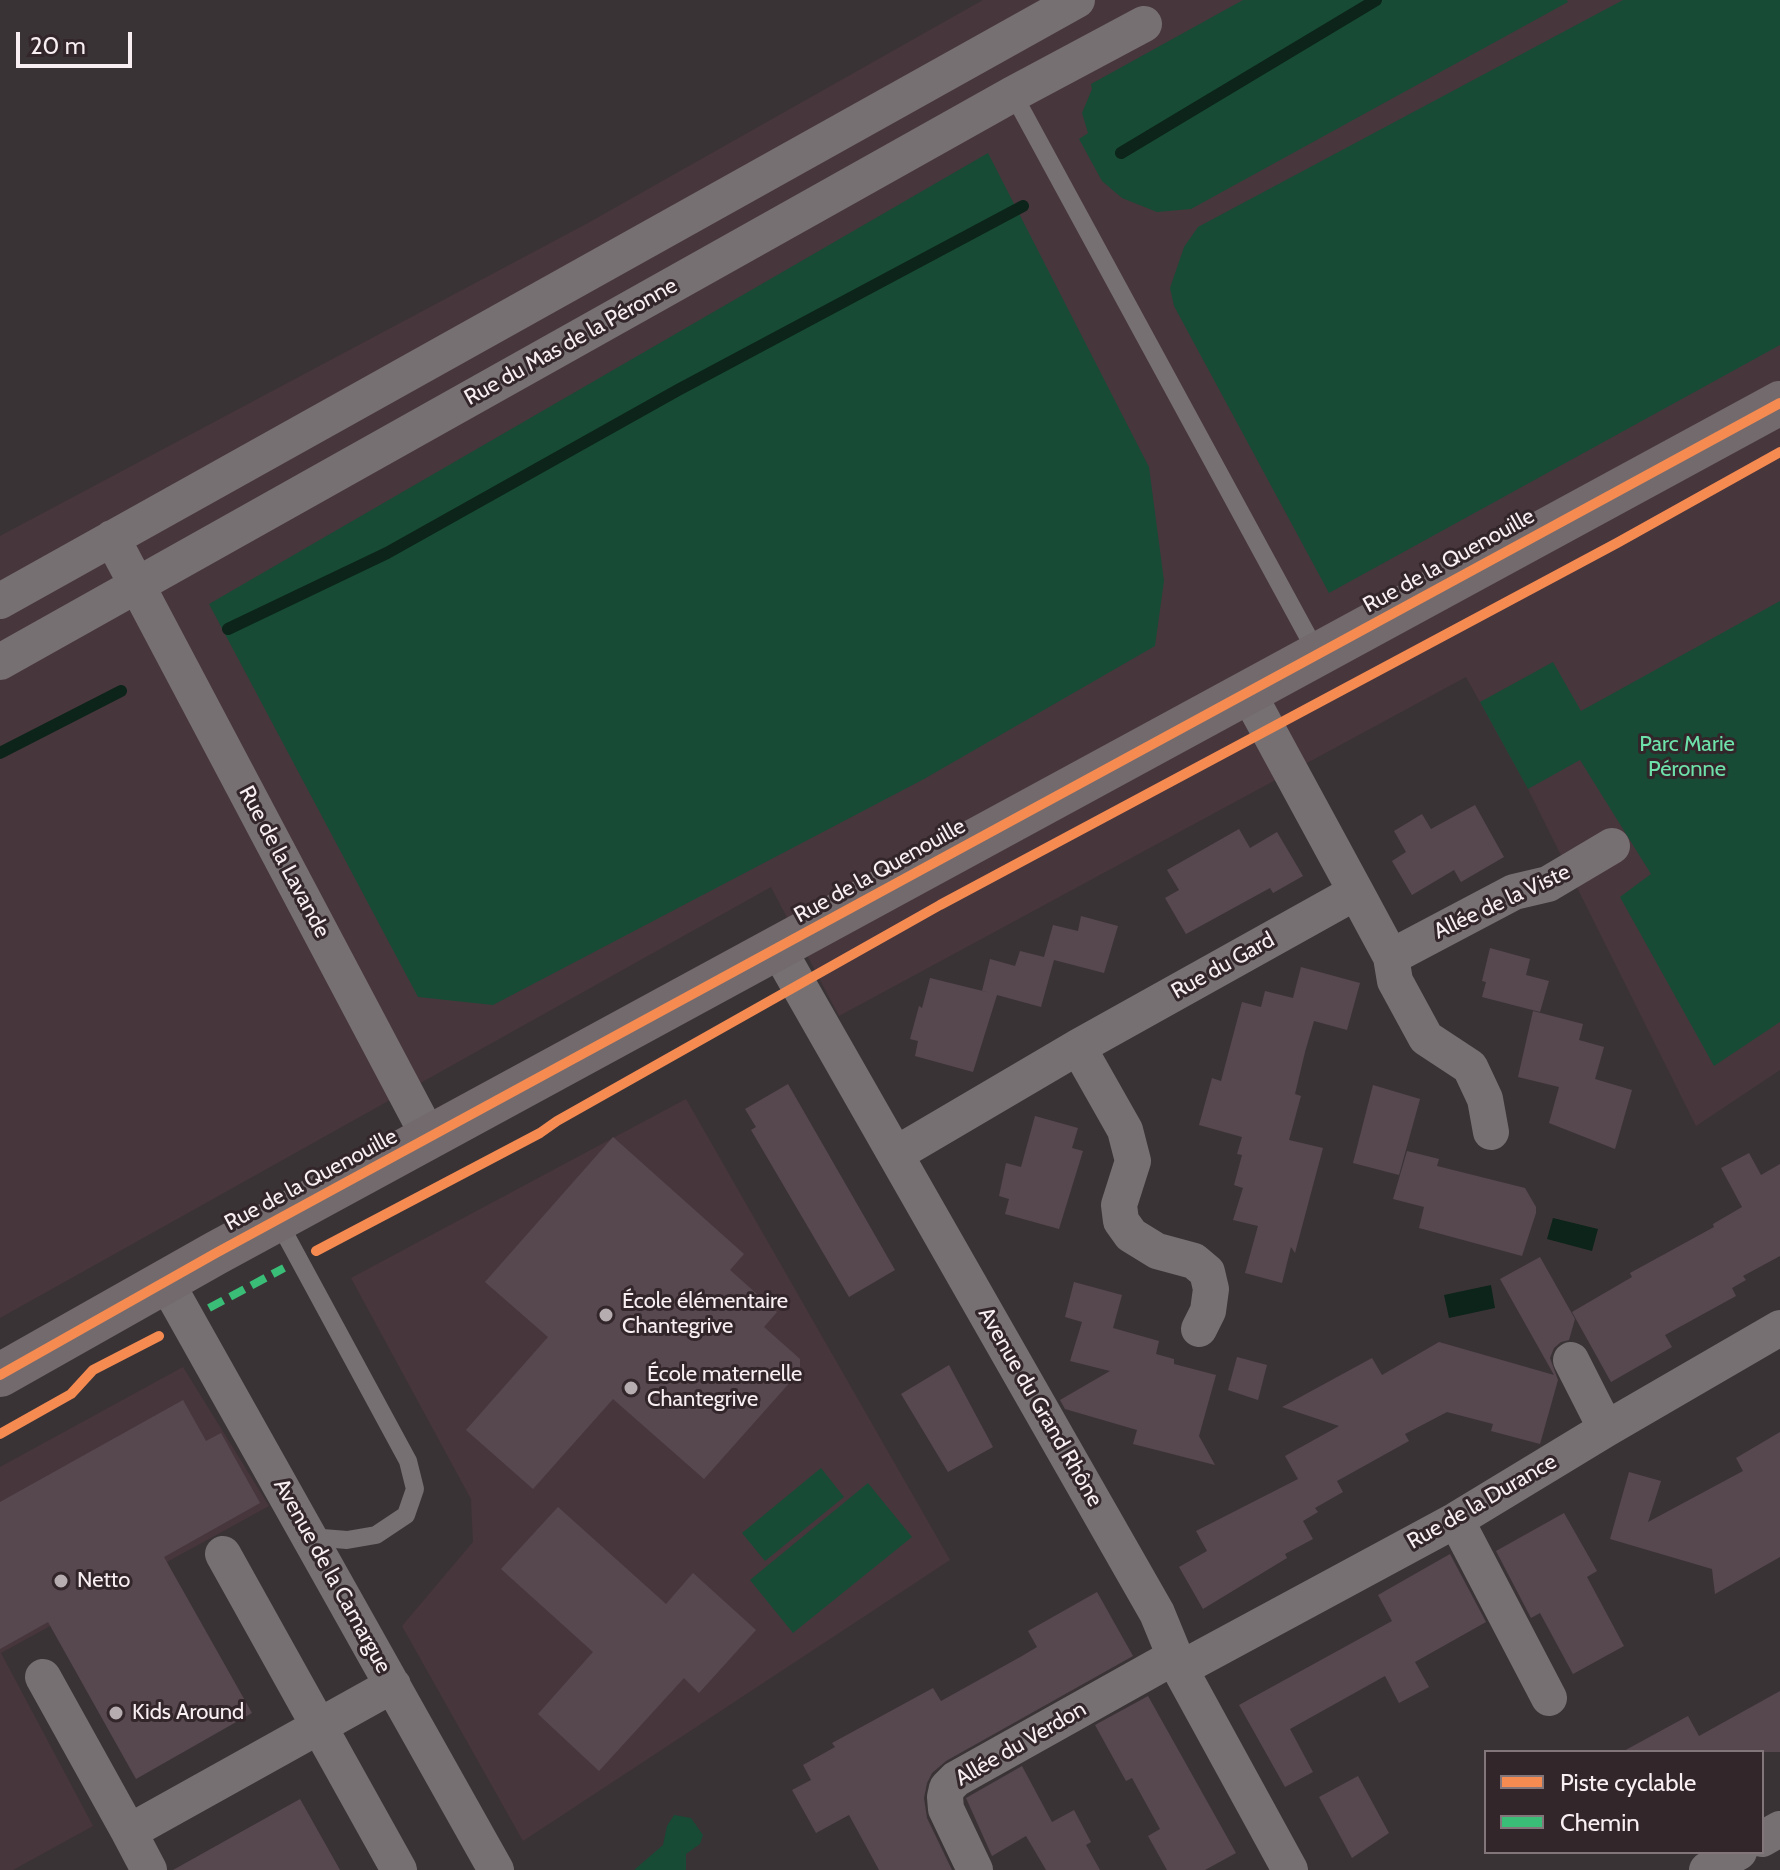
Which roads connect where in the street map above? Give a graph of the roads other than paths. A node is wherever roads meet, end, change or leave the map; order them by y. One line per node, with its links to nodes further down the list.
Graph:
1 (1077, 0): 5 (street)
2 (1144, 24): 3 (street, Rue du Mas de la Péronne)
3 (1013, 94): 6 (street, Rue du Mas de la Péronne); 8 (lane)
4 (1780, 403): 8 (street, Rue de la Quenouille)
5 (112, 538): 6 (street, Rue de la Lavande); 7 (street)
6 (137, 586): 9 (street, Rue du Mas de la Péronne); 17 (street, Rue de la Lavande)
7 (0, 601)
8 (1318, 655): 10 (street, Rue de la Quenouille)
9 (0, 662)
10 (1248, 693): 12 (street); 13 (street, Rue de la Quenouille)
11 (1612, 846): 14 (street, Allée de la Viste)
12 (1356, 892): 14 (street); 15 (street, Rue du Gard)
13 (778, 949): 17 (street, Rue de la Quenouille); 18 (street, Avenue du Grand Rhône)
14 (1391, 957): 16 (street)
15 (1078, 1047): 18 (street, Rue du Gard); 22 (street)
16 (1491, 1132)
17 (430, 1139): 19 (street, Rue de la Quenouille)
18 (896, 1154): 29 (street, Avenue du Grand Rhône)
19 (278, 1221): 20 (street, Rue de la Quenouille); 27 (lane)
20 (166, 1282): 24 (street, Rue de la Quenouille); 27 (street, Avenue de la Camargue)
21 (1780, 1328): 25 (street, Rue de la Durance)
22 (1199, 1329)
23 (1571, 1360): 25 (street)
24 (0, 1375)
25 (1606, 1429): 26 (street, Rue de la Durance)
26 (1456, 1520): 29 (street, Rue de la Durance); 32 (street)
27 (310, 1537): 31 (street, Avenue de la Camargue)
28 (223, 1554): 33 (street)
29 (1177, 1663): 39 (street, Allée du Verdon); 40 (street, Avenue du Grand Rhône)
30 (43, 1677): 34 (street)
31 (393, 1685): 33 (street); 38 (street, Avenue de la Camargue)
32 (1549, 1698)
33 (318, 1727): 34 (street); 37 (street)
34 (129, 1832): 36 (street)
35 (1735, 1854): 41 (street)
36 (149, 1870)
37 (399, 1870)
38 (496, 1870)
39 (975, 1870)
40 (1290, 1870)
41 (1707, 1870)

